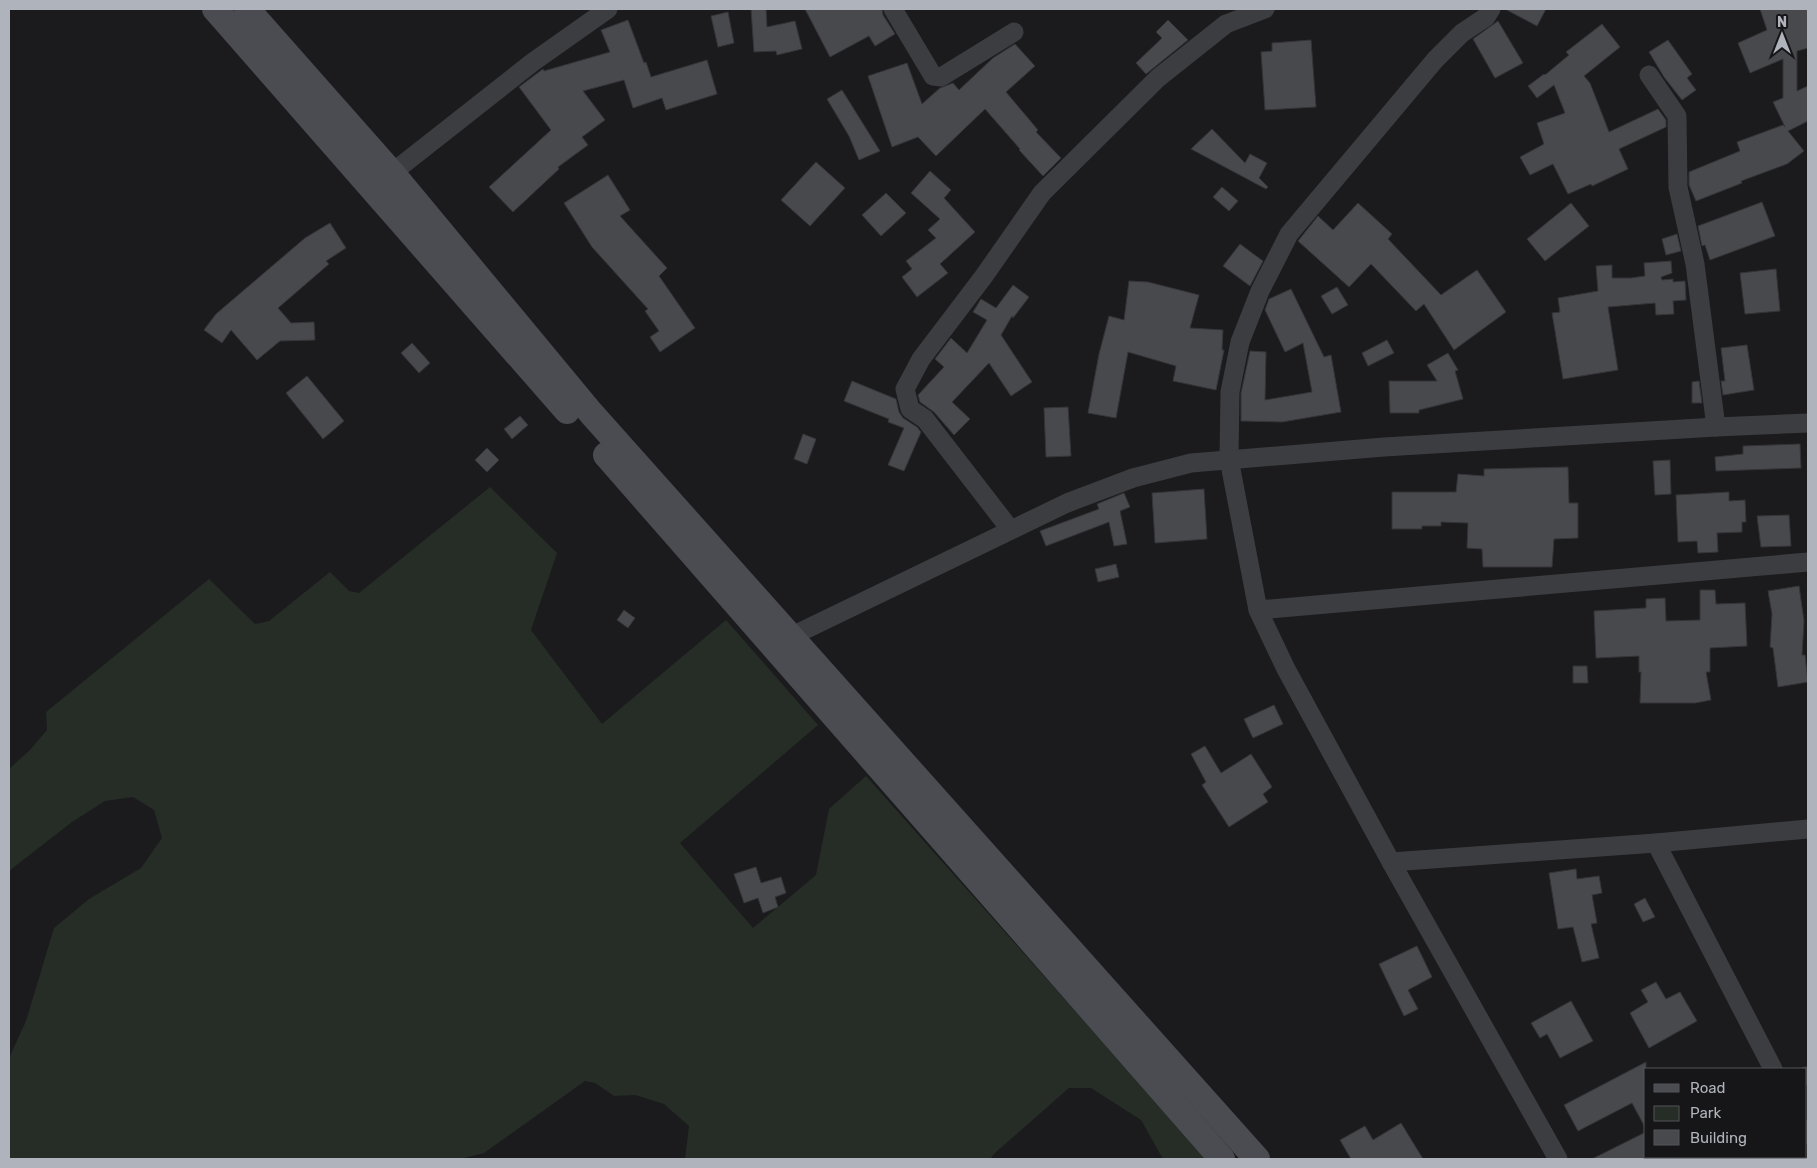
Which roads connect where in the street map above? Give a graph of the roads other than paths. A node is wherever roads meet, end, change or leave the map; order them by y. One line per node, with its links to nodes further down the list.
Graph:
1 (215, 9): 16 (main road)
2 (247, 9): 9 (main road)
3 (608, 9): 9 (street)
4 (893, 9): 7 (street)
5 (1265, 9): 13 (street)
6 (1491, 9): 12 (street)
7 (1014, 32)
8 (1649, 75): 11 (street)
9 (392, 173): 16 (main road)
10 (1808, 423): 11 (street)
11 (1716, 427): 12 (street)
12 (1229, 460): 13 (street); 15 (street)
13 (1010, 530): 16 (street)
14 (1808, 562): 15 (street)
15 (1258, 610): 19 (street)
16 (783, 643): 21 (main road); 22 (main road)
17 (1808, 828): 18 (street)
18 (1656, 843): 19 (street); 20 (street)
19 (1391, 862): 23 (street)
20 (1772, 1068)
21 (1222, 1159)
22 (1257, 1159)
23 (1558, 1159)

